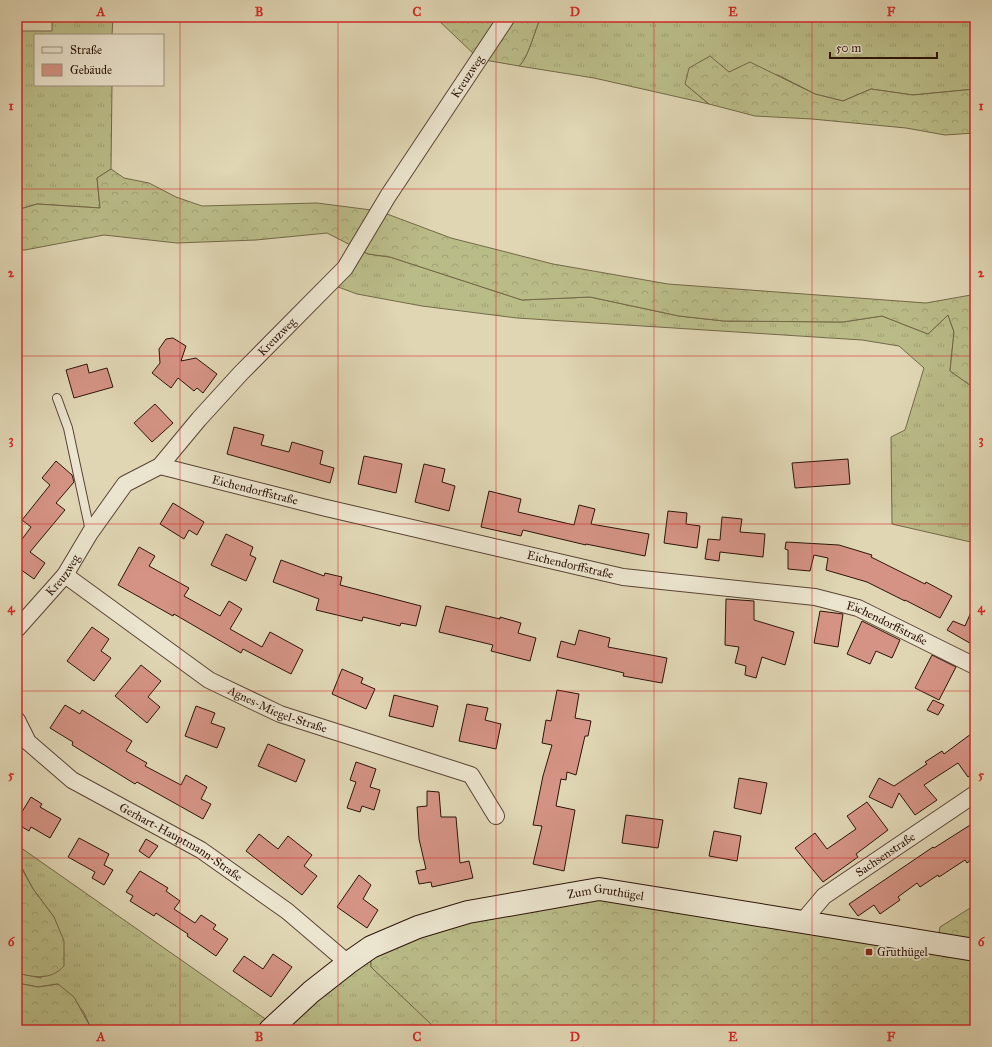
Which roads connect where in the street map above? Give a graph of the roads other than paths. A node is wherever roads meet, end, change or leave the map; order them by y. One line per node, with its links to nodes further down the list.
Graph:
1 (507, 17): 3 (street, Kreuzweg)
2 (57, 398): 4 (lane)
3 (160, 466): 4 (street, Kreuzweg); 7 (street, Eichendorffstraße)
4 (90, 532): 5 (street, Kreuzweg)
5 (65, 575): 6 (street, Kreuzweg); 10 (street, Agnes-Miegel-Straße)
6 (17, 629)
7 (975, 666)
8 (17, 720): 13 (street, Gerhart-Hauptmann-Straße)
9 (975, 794): 11 (street, Sachsenstraße)
10 (496, 816)
11 (802, 922): 12 (street, Zum Gruthügel); 13 (street, Zum Gruthügel)
12 (975, 950)
13 (348, 963): 14 (street, Zum Gruthügel)
14 (270, 1030)

